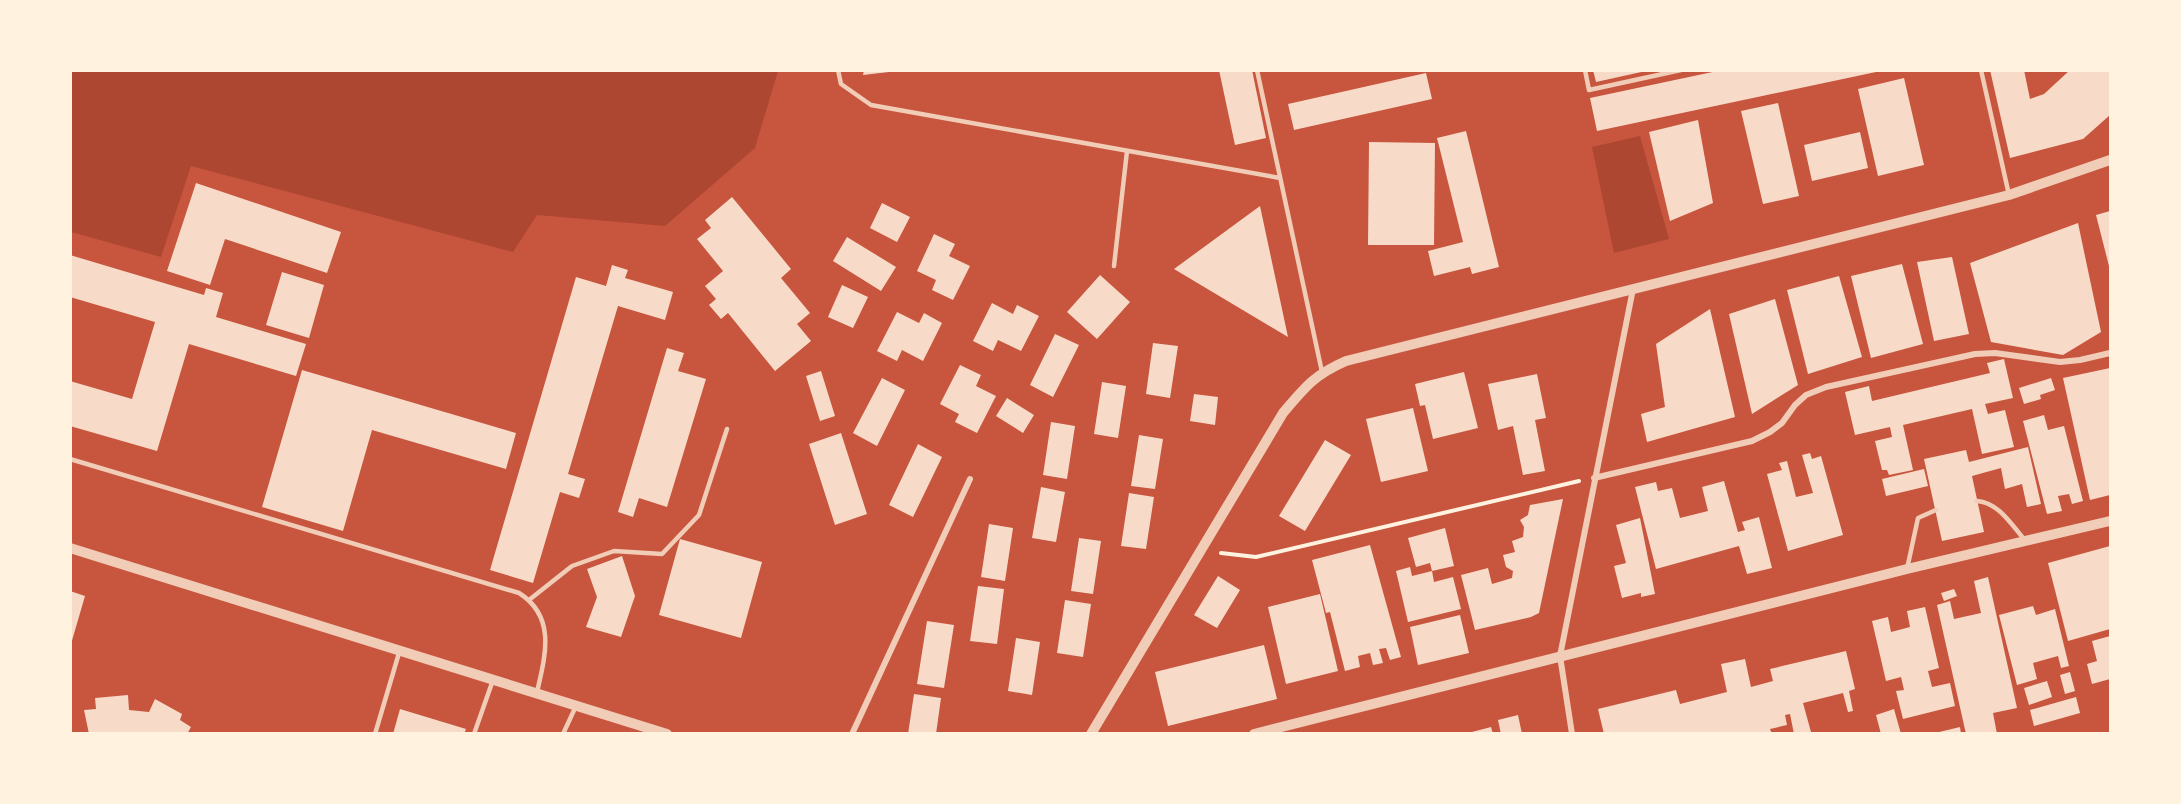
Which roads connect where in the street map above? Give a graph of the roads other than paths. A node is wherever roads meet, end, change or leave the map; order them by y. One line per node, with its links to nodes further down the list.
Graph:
1 (838, 70): 6 (lane)
2 (1257, 70): 8 (lane)
3 (1585, 70): 4 (lane)
4 (1681, 70)
5 (1981, 70): 9 (lane)
6 (1127, 151): 8 (lane); 10 (lane)
7 (2110, 160): 9 (street)
8 (1280, 178): 13 (lane)
9 (2009, 195): 11 (street)
10 (1114, 266)
11 (1633, 289): 13 (street); 16 (street)
12 (2110, 353): 16 (street)
13 (1322, 372): 35 (street)
14 (727, 429): 24 (lane)
15 (70, 459): 24 (lane)
16 (1594, 478): 26 (street)
17 (970, 479): 34 (street)
18 (1977, 501): 21 (lane)
19 (1936, 510): 23 (lane)
20 (2110, 521): 21 (street)
21 (2026, 541): 23 (street)
22 (70, 548): 25 (street)
23 (1907, 568): 26 (street)
24 (529, 600): 28 (lane)
25 (400, 650): 27 (street); 30 (lane)
26 (1560, 656): 36 (street); 37 (street)
27 (493, 679): 28 (street); 31 (lane)
28 (537, 692): 29 (street)
29 (577, 705): 32 (lane); 33 (street)
30 (375, 734)
31 (474, 734)
32 (563, 734)
33 (667, 734)
34 (852, 734)
35 (1091, 734)
36 (1254, 734)
37 (1572, 734)

